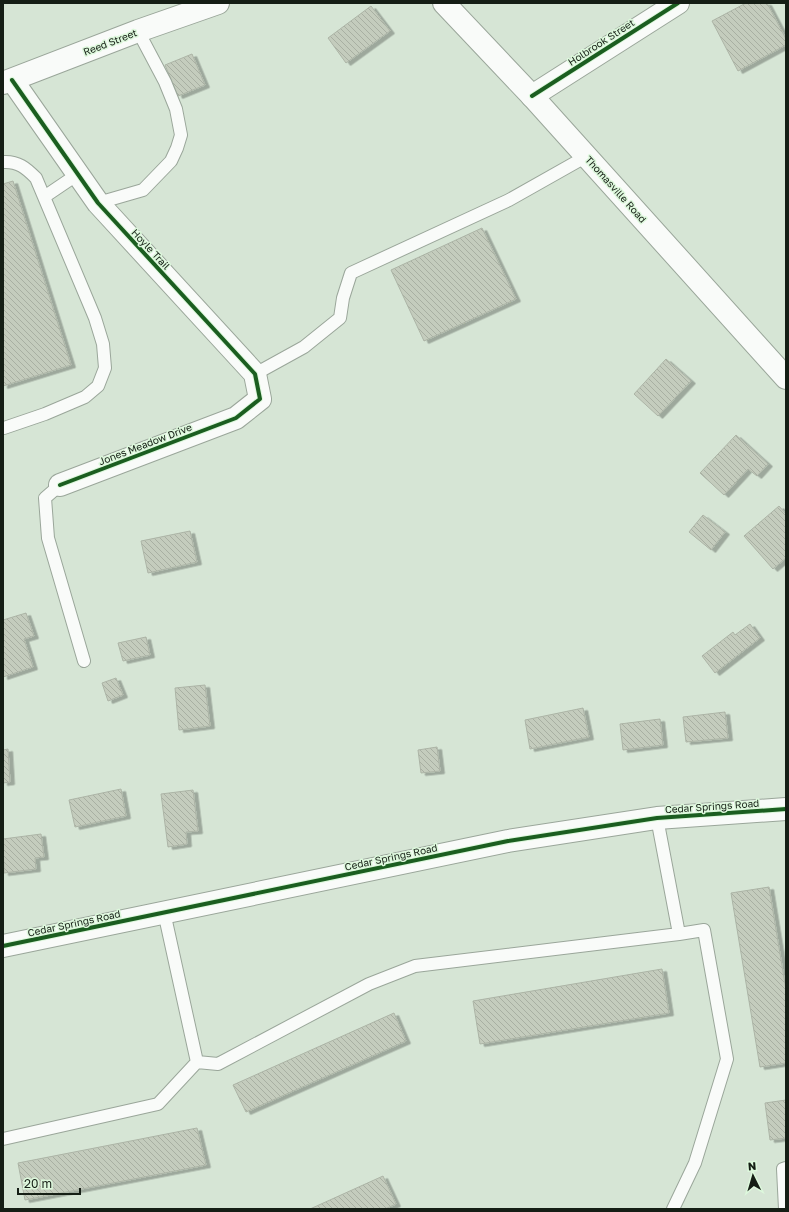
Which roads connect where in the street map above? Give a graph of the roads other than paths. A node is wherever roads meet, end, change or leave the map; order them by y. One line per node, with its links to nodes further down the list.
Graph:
1 (218, 3): 4 (street, Reed Street)
2 (444, 3): 6 (street, Thomasville Road)
3 (678, 3): 6 (street, Holbrook Street)
4 (138, 31): 5 (street, Reed Street); 11 (lane)
5 (8, 82): 9 (street, Hoyle Trail)
6 (532, 96): 7 (street, Thomasville Road)
7 (586, 156): 12 (lane); 13 (street, Thomasville Road)
8 (7, 162): 10 (lane)
9 (78, 174): 10 (lane); 11 (street, Hoyle Trail)
10 (44, 197): 14 (lane)
11 (98, 203): 12 (street, Hoyle Trail)
12 (255, 374): 15 (street, Jones Meadow Drive)
13 (786, 378)
14 (4, 428)
15 (60, 485): 16 (lane)
16 (84, 661)
17 (786, 809): 18 (street, Cedar Springs Road)
18 (657, 818): 19 (street, Cedar Springs Road); 20 (lane)
19 (164, 912): 21 (street, Cedar Springs Road); 22 (lane)
20 (679, 934): 22 (lane); 25 (lane)
21 (3, 946)
22 (197, 1062): 23 (lane)
23 (3, 1139)
24 (786, 1168): 26 (lane)
25 (673, 1209)
26 (785, 1209)

